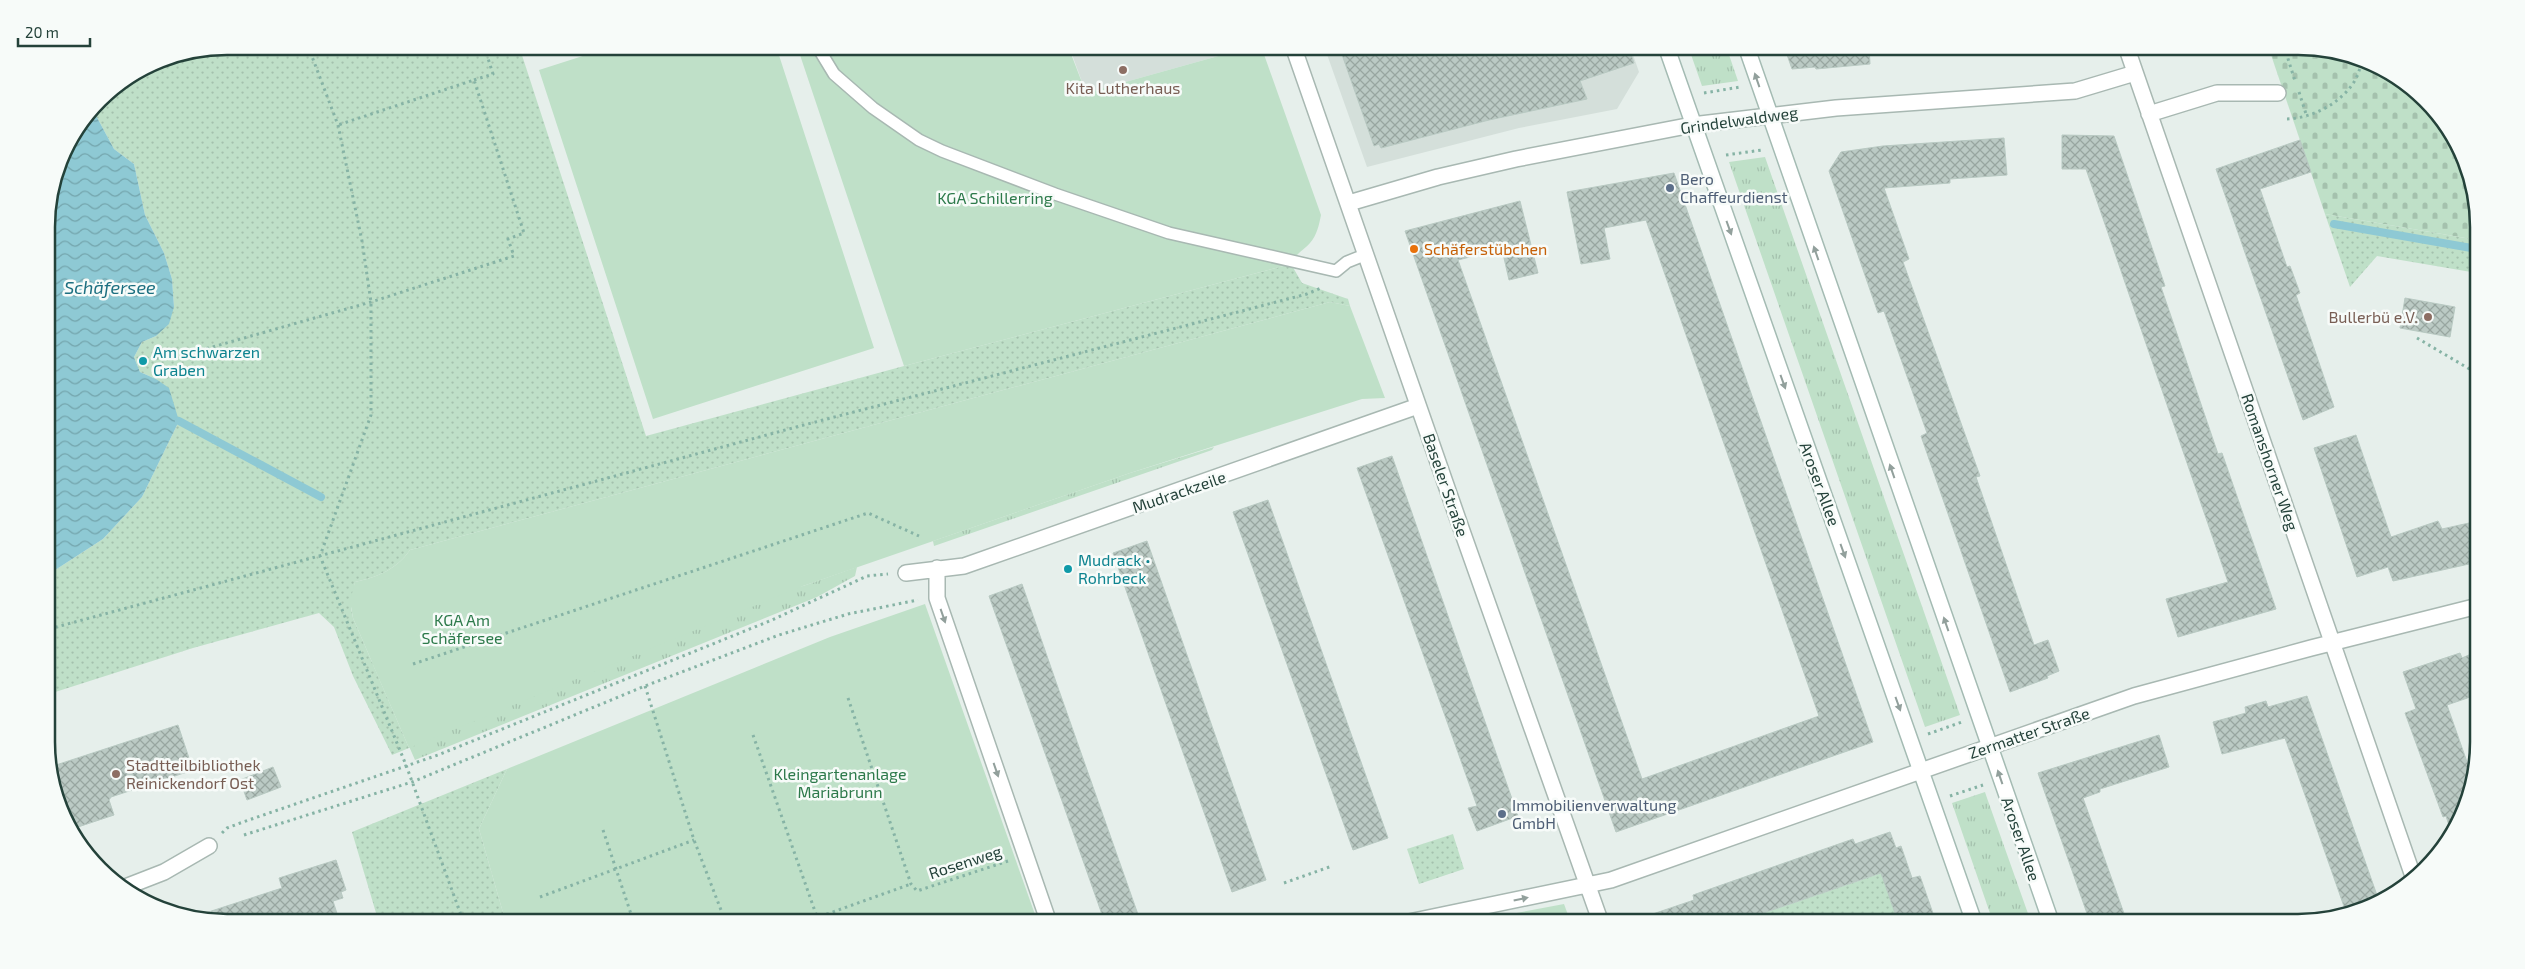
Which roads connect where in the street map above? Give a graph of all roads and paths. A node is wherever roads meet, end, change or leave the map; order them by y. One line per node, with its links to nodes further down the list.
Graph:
1 (311, 55): 17 (path)
2 (487, 55): 10 (path)
3 (823, 55): 23 (lane)
4 (1296, 55): 21 (street, Baseler Straße)
5 (1669, 55): 18 (street, Aroser Allee)
6 (1749, 55): 14 (street, Aroser Allee, one-way to 6)
7 (2129, 55): 9 (street, Romanshorner Weg)
8 (2360, 67): 16 (path)
9 (2135, 73): 14 (street, Grindelwaldweg); 15 (street, Romanshorner Weg)
10 (474, 80): 17 (path); 24 (path)
11 (1741, 87): 12 (path)
12 (1704, 93)
13 (2278, 93): 15 (street)
14 (1769, 114): 18 (street, Grindelwaldweg); 43 (street, Aroser Allee, one-way to 14)
15 (2149, 114): 36 (street, Romanshorner Weg)
16 (2287, 119)
17 (338, 125): 24 (path)
18 (1692, 126): 21 (street, Grindelwaldweg); 45 (street, Aroser Allee, one-way to 45)
19 (1762, 150): 20 (path)
20 (1726, 155)
21 (1349, 203): 22 (street, Baseler Straße)
22 (1367, 254): 23 (lane); 28 (street, Baseler Straße)
23 (1336, 271): 30 (path)
24 (370, 302): 26 (path); 30 (path)
25 (2417, 338): 27 (path)
26 (156, 358)
27 (2470, 369)
28 (1418, 406): 31 (street, Mudrackzeile); 59 (street, Baseler Straße)
29 (920, 536): 37 (path)
30 (320, 556): 35 (path); 44 (path)
31 (937, 568): 32 (street, Mudrackzeile); 33 (street)
32 (906, 573): 44 (path)
33 (937, 598): 38 (path); 53 (street, one-way to 53)
34 (2470, 608): 36 (street, Zermatter Straße)
35 (55, 627)
36 (2333, 643): 43 (street, Zermatter Straße); 56 (street, Romanshorner Weg)
37 (413, 664)
38 (645, 686): 46 (path); 51 (path)
39 (848, 698): 58 (path)
40 (1962, 722): 41 (path)
41 (1928, 734)
42 (753, 735): 65 (path)
43 (1989, 746): 45 (street, Zermatter Straße); 71 (street, Aroser Allee, one-way to 43)
44 (406, 765): 46 (path); 52 (path)
45 (1921, 771): 59 (street, Zermatter Straße); 70 (street, Aroser Allee)
46 (412, 782): 50 (path); 62 (path)
47 (1983, 785): 48 (path)
48 (1950, 797)
49 (603, 830): 55 (path)
50 (244, 834)
51 (694, 840): 55 (path); 64 (path)
52 (209, 846): 60 (street)
53 (1025, 855): 58 (path, Rosenweg); 67 (street)
54 (1332, 866): 57 (path)
55 (615, 868): 61 (path); 63 (path)
56 (2411, 871)
57 (1284, 882)
58 (910, 884): 66 (path, Rosenweg)
59 (1588, 884): 68 (street, Zermatter Straße, one-way to 59); 69 (street, Baseler Straße)
60 (131, 885)
61 (540, 897)
62 (461, 914)
63 (631, 914)
64 (723, 914)
65 (817, 914)
66 (826, 914)
67 (1046, 914)
68 (1443, 914)
69 (1599, 914)
70 (1971, 914)
71 (2048, 914)

